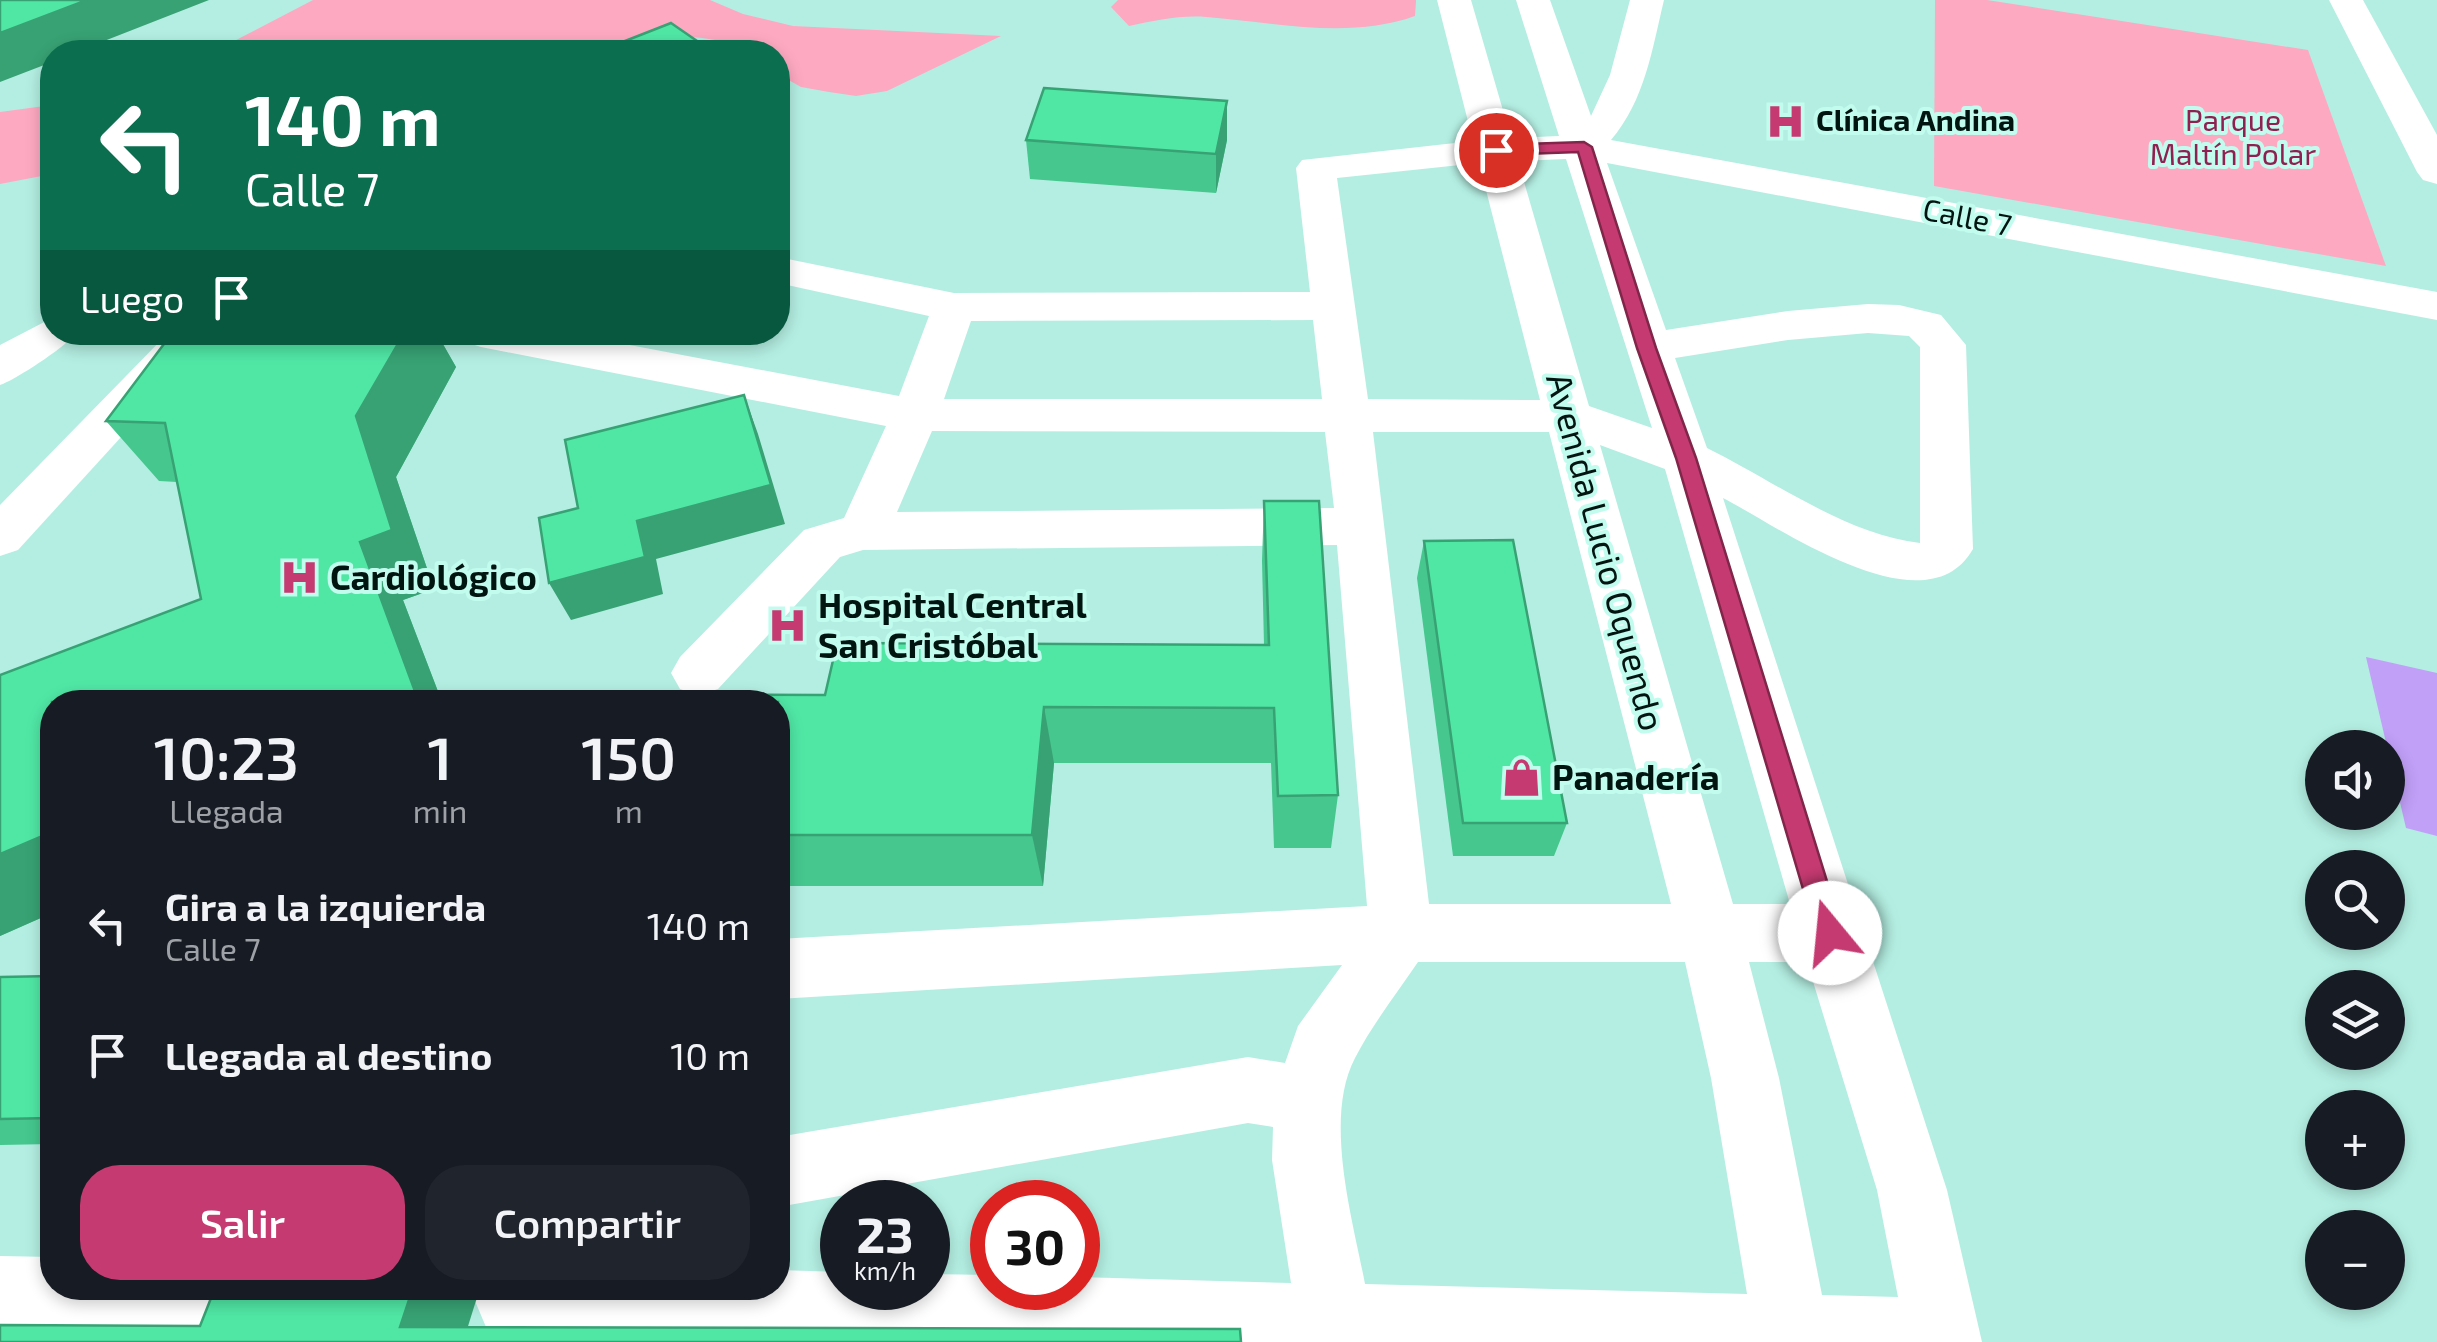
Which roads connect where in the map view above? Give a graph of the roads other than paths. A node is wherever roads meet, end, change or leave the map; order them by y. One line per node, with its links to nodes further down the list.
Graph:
1 (1454, 0): 6 (street, Avenida Lucio Oquendo)
2 (1533, 0): 5 (street)
3 (1646, 0): 5 (street)
4 (2346, 0): 7 (street)
5 (1584, 147): 6 (street, Calle 7); 10 (street, Calle 7); 15 (street)
6 (1496, 150): 9 (street, Calle 7); 18 (street, Avenida Lucio Oquendo)
7 (2437, 172)
8 (790, 273): 11 (street)
9 (1334, 306): 11 (street); 19 (street)
10 (2437, 306)
11 (954, 307): 17 (street)
12 (40, 340): 16 (street)
13 (183, 345): 23 (street)
14 (548, 345): 17 (street)
15 (1647, 348): 20 (street); 20 (street)
16 (0, 370)
17 (915, 415): 19 (street); 22 (street)
18 (1567, 416): 19 (street); 20 (street); 27 (street, Avenida Lucio Oquendo)
19 (1348, 418): 21 (street)
20 (1686, 458): 26 (street)
21 (1361, 526): 22 (street); 25 (street)
22 (863, 530): 24 (street)
23 (0, 537)
24 (699, 673)
25 (1400, 933): 27 (street); 28 (street); 29 (street)
26 (1830, 933): 27 (street); 36 (street)
27 (1711, 936): 35 (street, Avenida Lucio Oquendo)
28 (790, 969)
29 (1308, 1109): 30 (street); 34 (street)
30 (790, 1170)
31 (0, 1294): 32 (street)
32 (40, 1294)
33 (512, 1301): 34 (street)
34 (1334, 1332): 35 (street)
35 (1793, 1339): 36 (street)
36 (1943, 1339)

